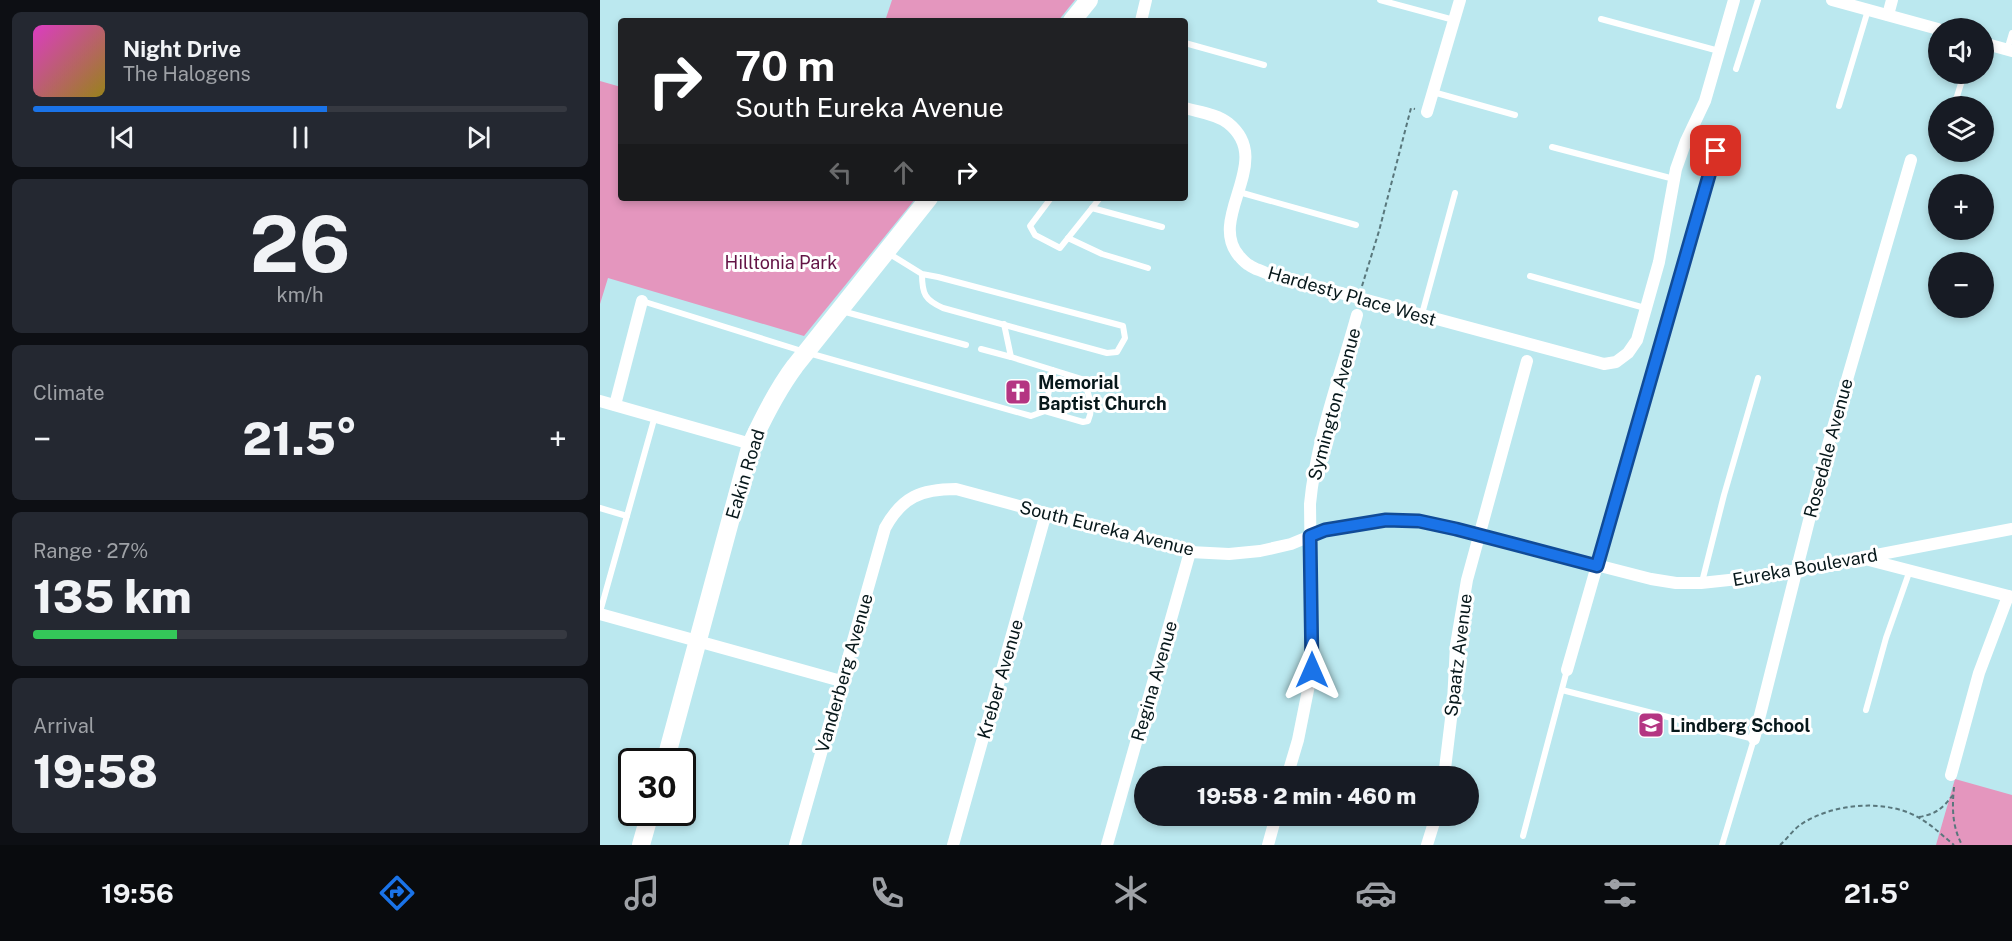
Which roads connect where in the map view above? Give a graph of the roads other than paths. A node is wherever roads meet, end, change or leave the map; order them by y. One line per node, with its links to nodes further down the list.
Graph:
1 (1089, 0): 11 (street)
2 (1146, 0): 12 (street)
3 (1380, 0): 14 (lane)
4 (1460, 0): 14 (street)
5 (1734, 0): 20 (street)
6 (1758, 0): 22 (lane)
7 (1832, 0): 9 (street)
8 (1892, 0): 10 (street)
9 (1868, 10): 10 (street); 24 (lane)
10 (1888, 15): 15 (street)
11 (1074, 18)
12 (1142, 18)
13 (1600, 19): 20 (lane)
14 (1454, 20): 23 (street)
15 (1928, 26)
16 (2012, 33): 19 (lane)
17 (1188, 44): 21 (lane)
18 (1994, 45): 19 (street)
19 (2010, 50)
20 (1719, 51): 31 (street)
21 (1264, 65)
22 (1736, 69)
23 (1433, 92): 26 (street); 27 (lane)
24 (1839, 106)
25 (1188, 109): 32 (street, Hardesty Place West)
26 (1427, 112)
27 (1515, 115)
28 (1721, 134): 72 (street)
29 (1552, 147): 31 (lane)
30 (1911, 160): 73 (street, Rosedale Avenue)
31 (1674, 179): 46 (street)
32 (1239, 192): 38 (lane); 49 (street, Hardesty Place West)
33 (1455, 192): 49 (lane)
34 (927, 201): 41 (street, Eakin Road)
35 (1049, 201): 40 (lane)
36 (1098, 201): 37 (lane)
37 (1092, 208): 39 (lane); 40 (lane)
38 (1356, 225)
39 (1162, 227)
40 (1068, 238): 42 (lane)
41 (886, 252): 43 (lane); 47 (street, Eakin Road)
42 (1148, 268)
43 (922, 274): 50 (lane); 50 (lane)
44 (1530, 276): 46 (lane)
45 (642, 301): 53 (lane); 59 (street)
46 (1646, 308): 49 (street, Hardesty Place West)
47 (839, 311): 51 (lane); 53 (street, Eakin Road)
48 (1357, 315): 68 (street, Symington Avenue)
49 (1422, 315)
50 (1004, 324): 54 (lane)
51 (966, 345)
52 (981, 349): 54 (lane)
53 (805, 352): 60 (lane); 62 (street, Eakin Road)
54 (1011, 357): 56 (lane)
55 (1527, 361): 69 (street, Spaatz Avenue)
56 (1053, 370): 60 (lane); 60 (lane)
57 (1758, 378): 75 (lane)
58 (600, 401): 59 (street)
59 (615, 405): 61 (street)
60 (1045, 411)
61 (655, 416): 62 (street); 66 (lane)
62 (751, 444): 78 (street, Eakin Road)
63 (902, 505): 65 (street, South Eureka Avenue); 80 (street, Vanderberg Avenue)
64 (600, 508): 66 (lane)
65 (1046, 513): 70 (street, South Eureka Avenue); 94 (street, Kreber Avenue)
66 (627, 516): 77 (lane)
67 (2012, 529): 71 (street, Eureka Boulevard)
68 (1310, 536): 69 (street, South Eureka Avenue); 70 (street, South Eureka Avenue); 85 (street, Symington Avenue)
69 (1479, 536): 72 (street, South Eureka Avenue); 86 (street, Spaatz Avenue)
70 (1190, 552): 95 (street, Regina Avenue)
71 (1861, 558): 73 (street, Eureka Boulevard); 74 (street)
72 (1597, 566): 75 (street, Eureka Boulevard); 79 (street)
73 (1797, 570): 75 (street, Eureka Boulevard); 83 (street, Rosedale Avenue)
74 (1910, 570): 76 (street); 82 (lane)
75 (1701, 583)
76 (2010, 596): 87 (street)
77 (600, 613): 78 (street)
78 (699, 641): 80 (street); 84 (street, Eakin Road)
79 (1568, 670): 81 (lane)
80 (841, 681): 93 (street, Vanderberg Avenue)
81 (1562, 690): 83 (lane); 91 (lane)
82 (1866, 710)
83 (1754, 739): 98 (lane)
84 (668, 748)
85 (1290, 766)
86 (1445, 766)
87 (1951, 775)
88 (646, 826): 92 (street)
89 (1273, 826): 96 (street)
90 (1433, 826): 97 (street)
91 (1523, 836)
92 (641, 845)
93 (795, 845)
94 (953, 845)
95 (1107, 845)
96 (1268, 845)
97 (1427, 845)
98 (1722, 845)

